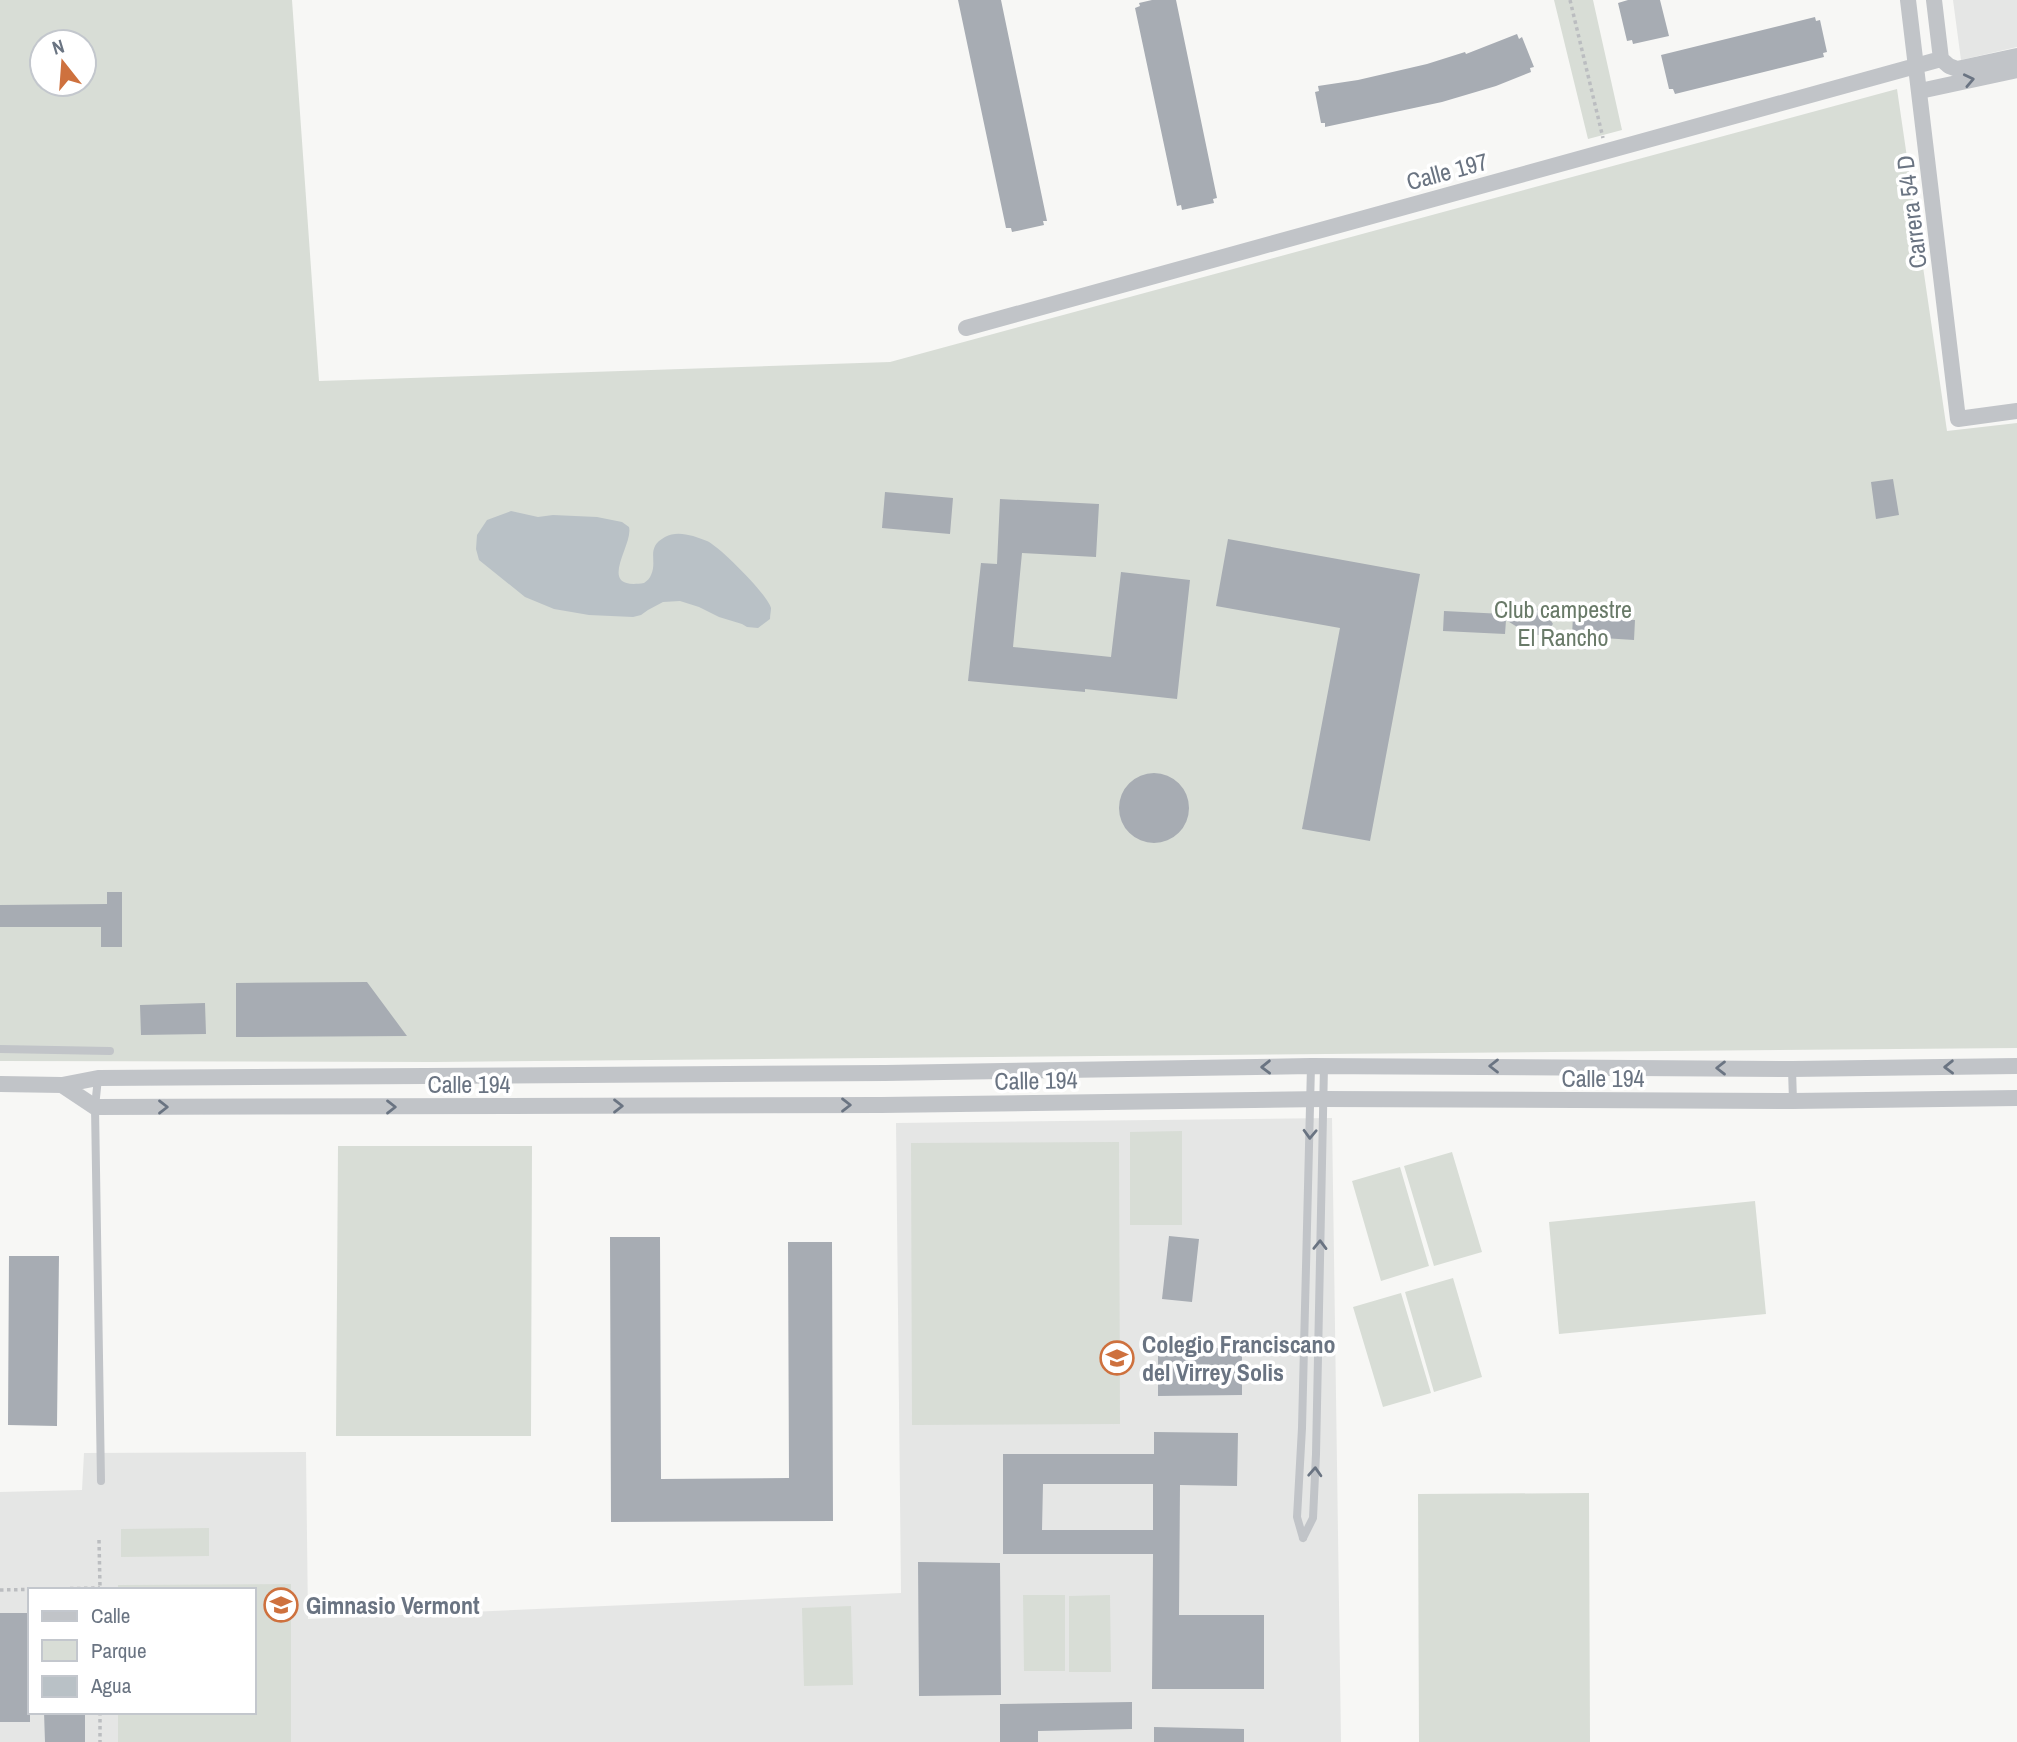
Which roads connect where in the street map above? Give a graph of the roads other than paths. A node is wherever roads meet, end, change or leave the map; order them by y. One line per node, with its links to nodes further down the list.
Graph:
1 (1908, 0): 5 (street, Carrera 54 D)
2 (1934, 0): 4 (street)
3 (2017, 56): 4 (street)
4 (1941, 59): 5 (street, Calle 197)
5 (1916, 65): 7 (street, Carrera 54 D); 8 (street, Calle 197)
6 (2017, 70): 7 (street, one-way to 6)
7 (1920, 91): 9 (street, Carrera 54 D)
8 (966, 328)
9 (2017, 411)
10 (0, 1049): 11 (lane)
11 (110, 1051)
12 (1318, 1066): 14 (street, Calle 194, one-way to 12); 15 (street, Calle 194, one-way to 15); 19 (lane); 19 (lane)
13 (2017, 1066): 14 (street, Calle 194, one-way to 14)
14 (1792, 1069): 20 (lane)
15 (98, 1078): 17 (street, Calle 194); 21 (lane)
16 (0, 1084): 17 (street, Calle 194)
17 (62, 1085): 21 (street)
18 (2017, 1098): 20 (street, Calle 194)
19 (1317, 1100): 19 (lane, one-way to 19); 20 (street, Calle 194); 21 (street, Calle 194, one-way to 19)
20 (1793, 1101)
21 (95, 1107): 22 (lane)
22 (101, 1480)

